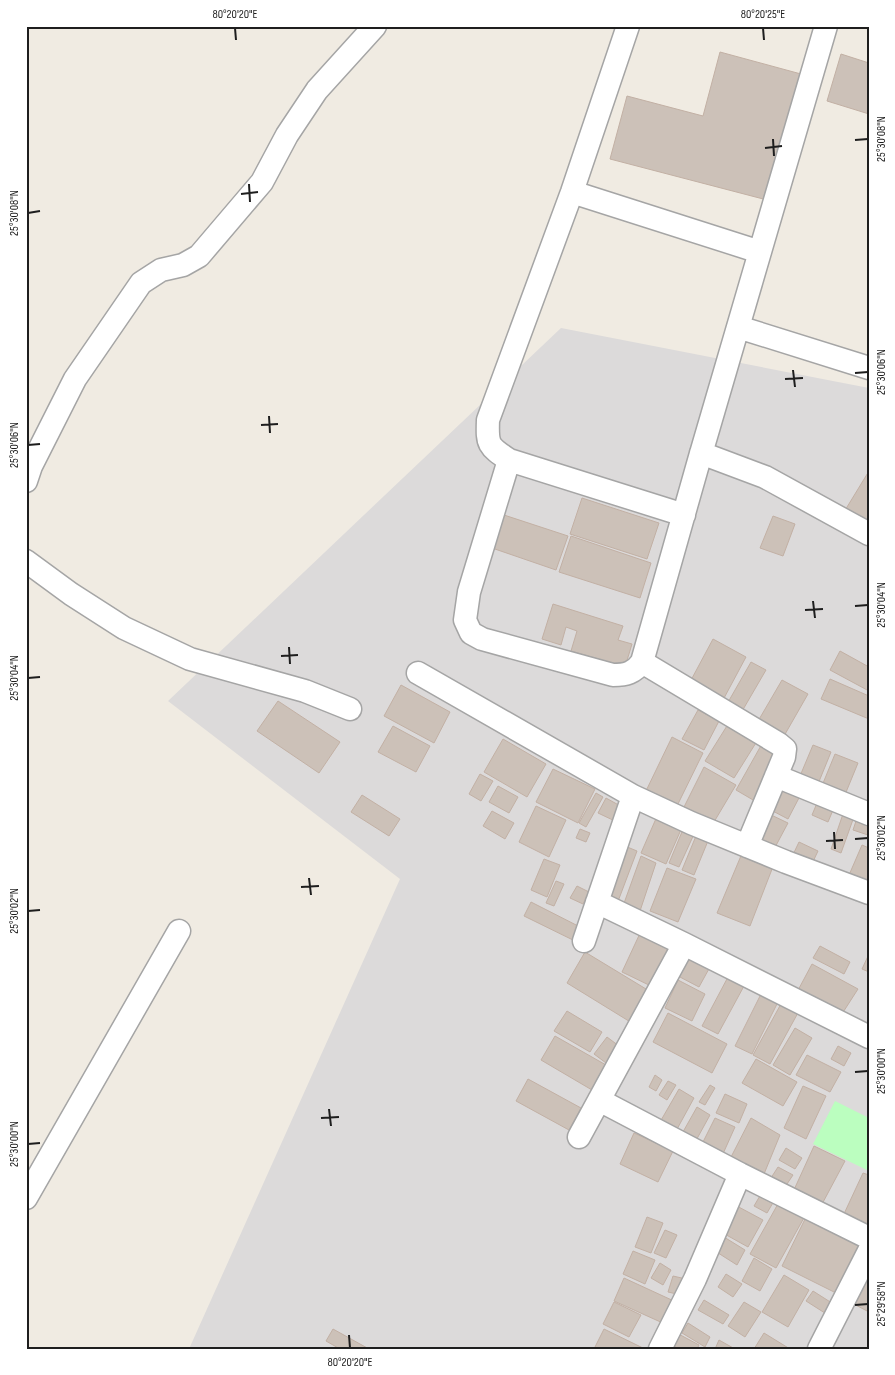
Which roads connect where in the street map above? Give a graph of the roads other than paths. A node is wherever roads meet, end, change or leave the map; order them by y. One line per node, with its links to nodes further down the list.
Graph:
1 (375, 26): 10 (street)
2 (628, 26): 4 (street)
3 (826, 26): 5 (street)
4 (572, 192): 5 (street); 9 (street)
5 (760, 252): 6 (street)
6 (738, 327): 7 (street); 8 (street)
7 (869, 368)
8 (701, 454): 11 (street); 12 (street)
9 (508, 460): 11 (street); 14 (street)
10 (26, 480)
11 (684, 515): 14 (street)
12 (869, 534)
13 (26, 561): 16 (street)
14 (642, 662): 17 (street)
15 (418, 673): 18 (street)
16 (350, 709)
17 (776, 776): 19 (street); 20 (street)
18 (633, 796): 20 (street); 22 (street)
19 (869, 814)
20 (747, 846): 21 (street)
21 (869, 893)
22 (597, 902): 24 (street); 25 (street)
23 (179, 931): 30 (street)
24 (584, 941)
25 (684, 944): 26 (street); 27 (street)
26 (869, 1037)
27 (599, 1100): 28 (street); 29 (street)
28 (579, 1138)
29 (740, 1174): 31 (street); 33 (street)
30 (26, 1198)
31 (869, 1238)
32 (869, 1251): 34 (street)
33 (660, 1349)
34 (820, 1349)

